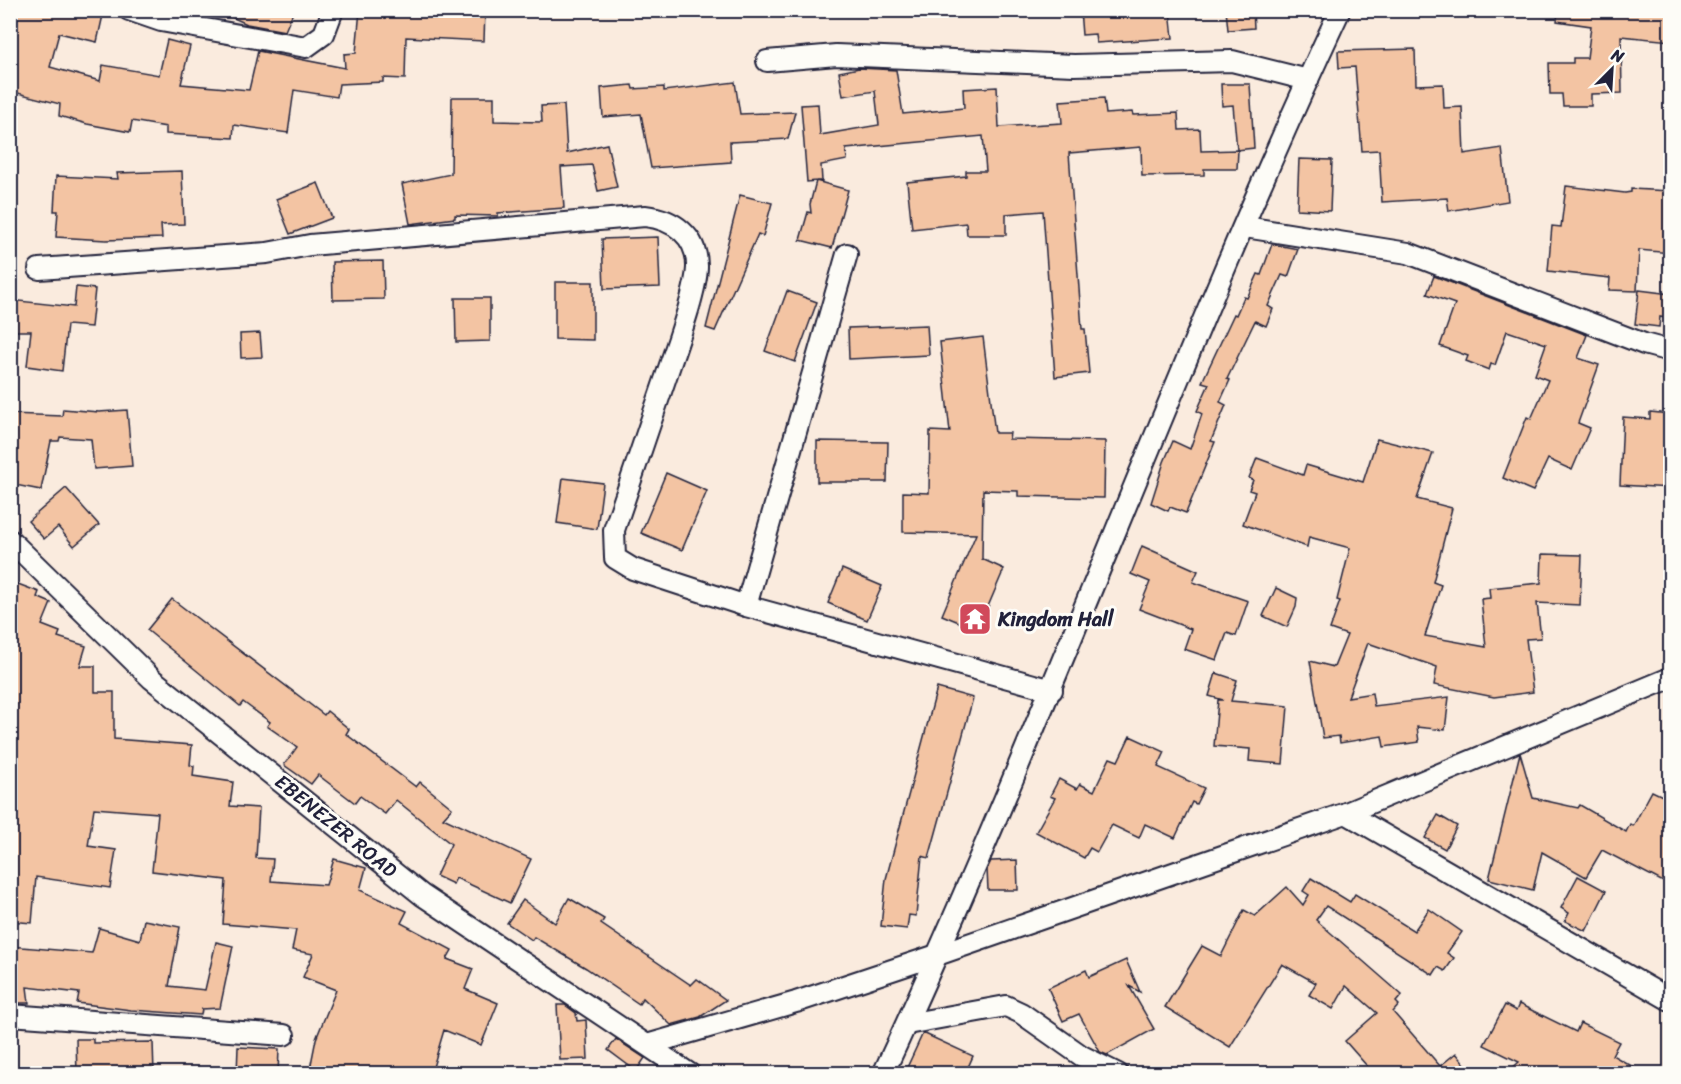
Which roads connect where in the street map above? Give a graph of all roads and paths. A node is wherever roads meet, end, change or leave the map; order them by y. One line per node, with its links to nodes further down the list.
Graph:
1 (129, 10): 2 (street)
2 (333, 10)
3 (1340, 10): 5 (street)
4 (767, 61): 5 (street)
5 (1308, 80): 6 (street)
6 (1245, 227): 9 (street); 13 (street)
7 (848, 254): 11 (street)
8 (39, 269): 11 (street)
9 (1671, 351)
10 (10, 540): 20 (street, EBENEZER ROAD)
11 (746, 606): 13 (street)
12 (1667, 682): 14 (street)
13 (1052, 690): 15 (street)
14 (1346, 813): 15 (street); 16 (street)
15 (937, 956): 18 (street); 20 (street)
16 (1671, 1000)
17 (10, 1015): 19 (street)
18 (907, 1024): 22 (street); 23 (street)
19 (284, 1035)
20 (650, 1044): 21 (street, EBENEZER ROAD)
21 (690, 1074)
22 (884, 1074)
23 (1118, 1074)

